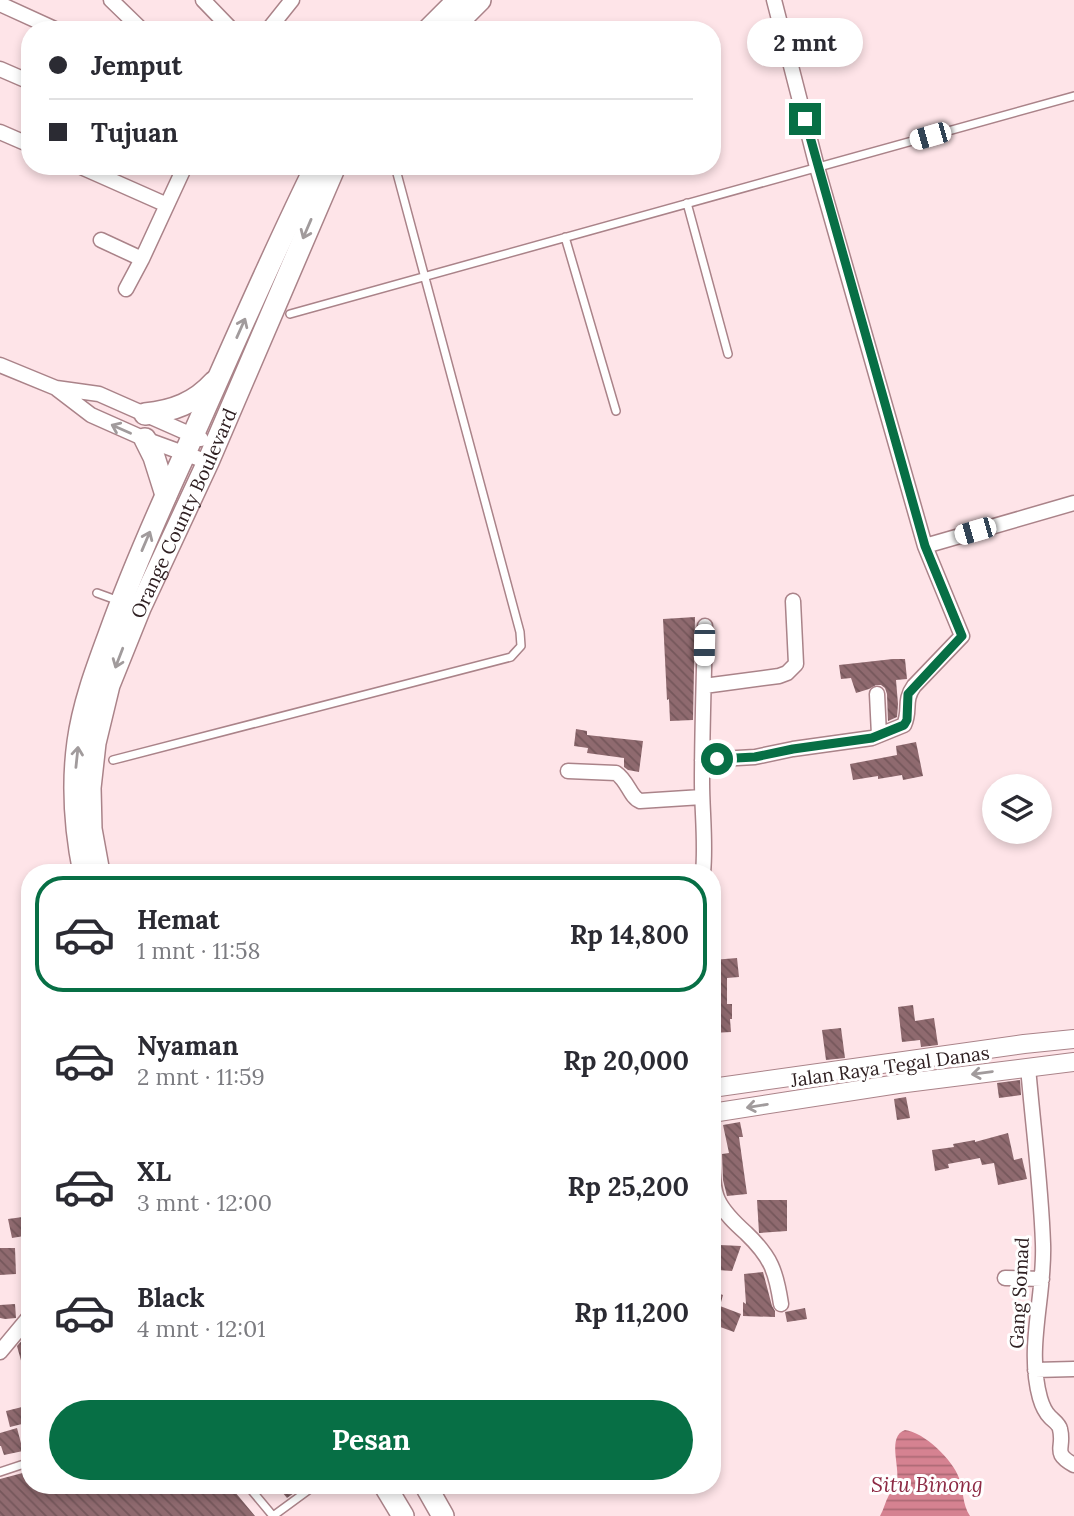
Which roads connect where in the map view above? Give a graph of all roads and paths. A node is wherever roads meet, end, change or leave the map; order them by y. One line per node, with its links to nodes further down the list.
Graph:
1 (111, 0): 9 (street)
2 (203, 0): 10 (street)
3 (292, 0): 11 (street)
4 (458, 0): 12 (main road)
5 (480, 0): 13 (main road)
6 (774, 0): 19 (street)
7 (0, 4): 8 (street)
8 (37, 21)
9 (133, 21)
10 (223, 21)
11 (275, 21)
12 (437, 21)
13 (459, 21)
14 (0, 69): 15 (street)
15 (21, 78)
16 (1074, 96): 19 (lane)
17 (0, 132): 18 (street)
18 (21, 141)
19 (817, 167): 25 (lane); 44 (street)
20 (99, 175): 26 (street)
21 (181, 175): 26 (street)
22 (312, 175): 35 (main road, Orange County Boulevard, one-way to 22)
23 (331, 175): 41 (main road, Orange County Boulevard, one-way to 41)
24 (397, 175): 30 (lane)
25 (687, 204): 27 (lane); 33 (lane)
26 (167, 205): 29 (street)
27 (565, 237): 30 (lane); 37 (lane)
28 (101, 240): 29 (street)
29 (142, 259): 31 (street)
30 (425, 276): 32 (lane); 52 (lane)
31 (126, 289)
32 (290, 314)
33 (728, 354)
34 (0, 365): 36 (street)
35 (220, 375): 38 (main road); 40 (main road, Orange County Boulevard)
36 (56, 388): 38 (street); 39 (street, one-way to 36)
37 (616, 411)
38 (145, 414): 40 (street)
39 (145, 439): 40 (street); 42 (main road)
40 (188, 444): 41 (street); 42 (main road, Orange County Boulevard)
41 (212, 453): 47 (main road, Orange County Boulevard)
42 (166, 495): 47 (main road, Orange County Boulevard, one-way to 42)
43 (1074, 503): 44 (street)
44 (925, 546): 51 (street)
45 (97, 593): 47 (lane)
46 (793, 601): 49 (street)
47 (130, 605): 56 (main road, Orange County Boulevard, one-way to 47); 57 (main road, Orange County Boulevard, one-way to 57)
48 (705, 626): 49 (street)
49 (704, 686): 53 (street)
50 (877, 694): 51 (street)
51 (879, 736): 53 (street)
52 (113, 760)
53 (702, 760): 55 (street)
54 (568, 771): 55 (street)
55 (702, 797): 58 (street)
56 (82, 864)
57 (97, 864)
58 (703, 864)
59 (1074, 1039): 61 (street, Jalan Raya Tegal Danas)
60 (1074, 1062): 62 (street, Jalan Raya Tegal Danas)
61 (895, 1063): 63 (street); 64 (street, Jalan Raya Tegal Danas)
62 (1028, 1067): 63 (street, Jalan Raya Tegal Danas, one-way to 63); 68 (street, Gang Somad)
63 (898, 1084): 65 (street, Jalan Raya Tegal Danas, one-way to 65)
64 (721, 1087)
65 (721, 1112)
66 (721, 1204): 69 (street)
67 (1004, 1278): 68 (street)
68 (1042, 1279): 73 (street, Gang Somad)
69 (781, 1304)
70 (21, 1329): 71 (street)
71 (3, 1344)
72 (1074, 1369): 73 (street)
73 (1035, 1370): 75 (street, Gang Somad)
74 (21, 1465): 76 (lane)
75 (1074, 1465)
76 (0, 1472)
77 (255, 1494): 81 (lane)
78 (303, 1494): 81 (lane)
79 (390, 1494): 82 (main road)
80 (431, 1494): 83 (main road)
81 (273, 1516)
82 (403, 1516)
83 (443, 1516)

